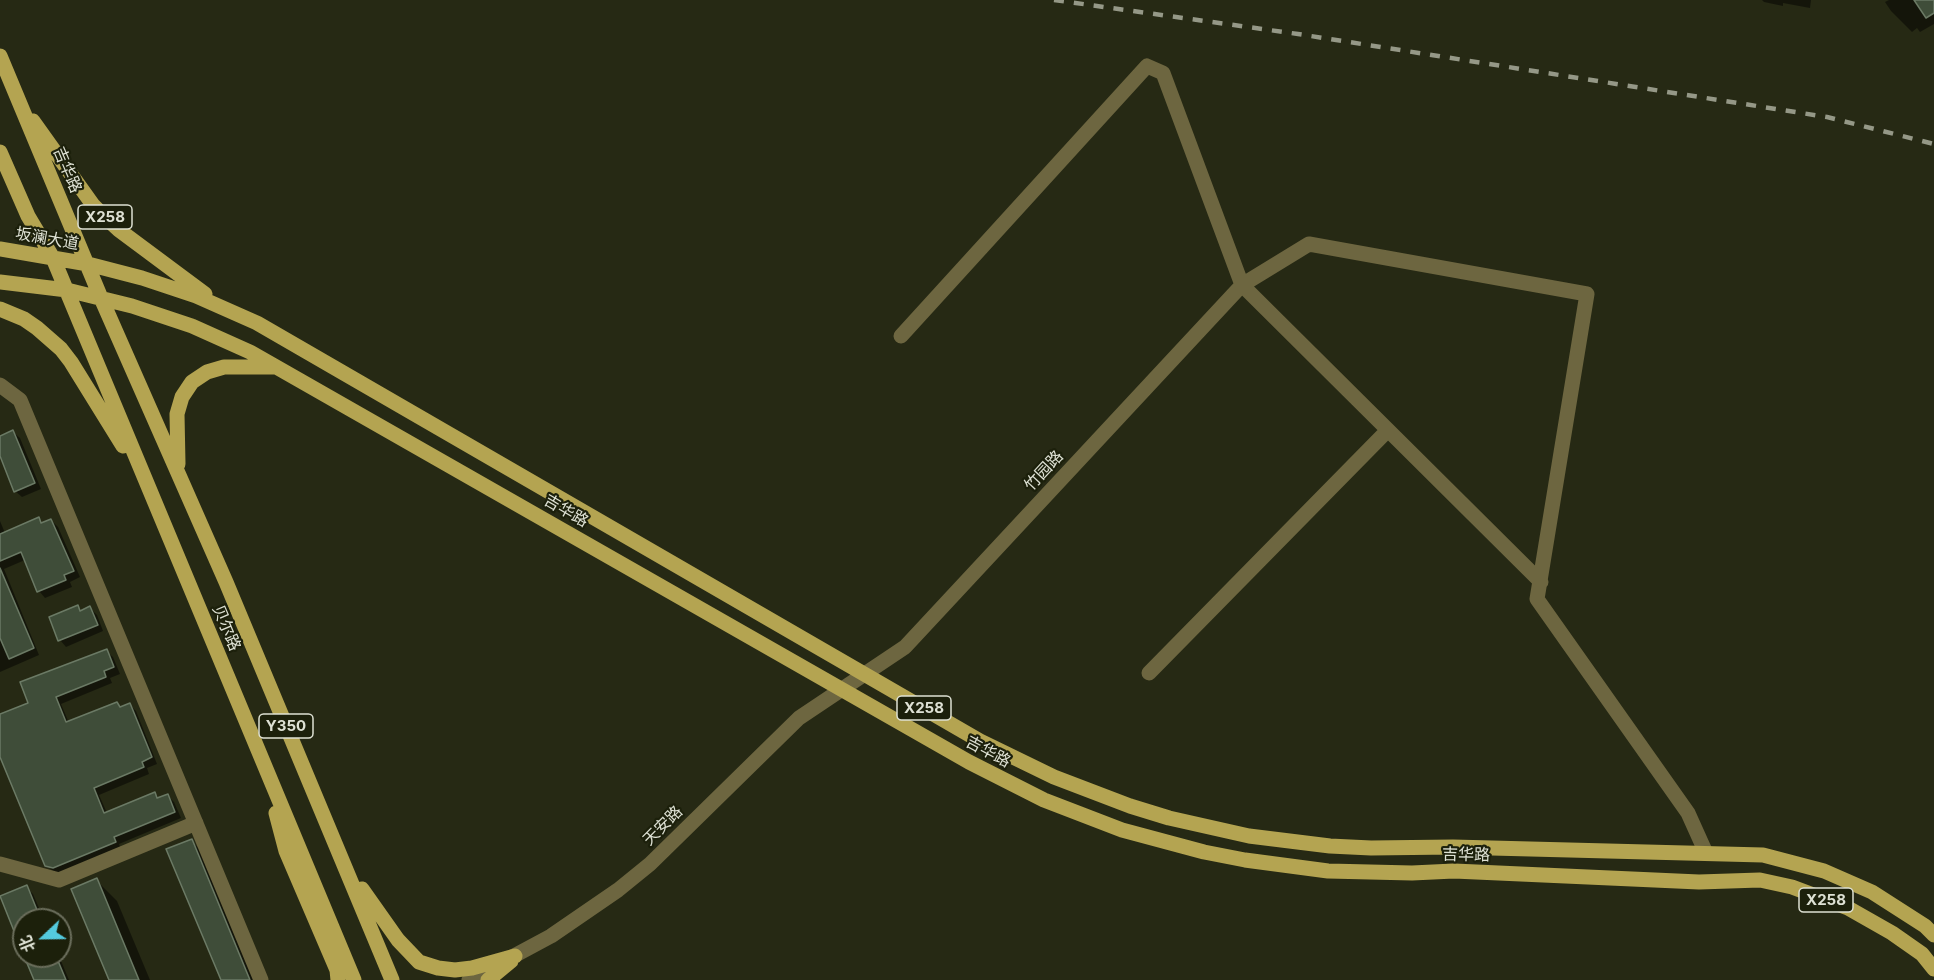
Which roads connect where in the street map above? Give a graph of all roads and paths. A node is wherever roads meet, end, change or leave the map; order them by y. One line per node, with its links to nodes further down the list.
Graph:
1 (0, 56): 2 (main road, 吉华路 / X258)
2 (17, 100): 6 (main road, 吉华路 / X258); 11 (main road, X258)
3 (0, 152): 5 (main road)
4 (0, 249): 5 (main road, 坂澜大道)
5 (53, 258): 6 (main road, 坂澜大道); 9 (main road)
6 (88, 264): 10 (main road, 吉华路 / X258); 11 (main road, 坂澜大道)
7 (0, 282): 9 (main road)
8 (1242, 285): 13 (street); 16 (street); 19 (street, 竹园路); 21 (street, 竹园路)
9 (67, 290): 10 (main road, 吉华路 / X258); 18 (main road, 贝尔路 / Y350)
10 (101, 298): 14 (main road, 吉华路 / X258); 17 (main road, 贝尔路 / Y350)
11 (222, 307): 21 (main road, 吉华路 / X258)
12 (0, 309): 18 (main road)
13 (902, 336)
14 (278, 367): 17 (main road); 22 (main road, 吉华路 / X258)
15 (0, 385): 24 (street)
16 (1388, 430): 19 (street); 20 (street)
17 (178, 473): 26 (main road, 贝尔路 / Y350)
18 (147, 483): 23 (main road, 贝尔路 / Y350)
19 (1541, 582): 25 (street)
20 (1149, 673)
21 (865, 674): 22 (street, 天安路); 25 (main road, 吉华路 / X258)
22 (841, 689): 29 (main road, 吉华路 / X258); 30 (street, 天安路)
23 (266, 770): 33 (main road); 34 (main road, 贝尔路 / Y350)
24 (196, 823): 27 (street); 32 (street)
25 (1706, 853): 28 (main road, 吉华路 / X258)
26 (343, 862): 30 (main road); 35 (main road, 贝尔路 / Y350)
27 (0, 864)
28 (1934, 935)
29 (1922, 954): 31 (main road, 吉华路 / X258); 38 (main road)
30 (515, 956): 36 (street, 天安路); 37 (main road)
31 (1934, 969)
32 (261, 980)
33 (338, 980)
34 (354, 980)
35 (392, 980)
36 (470, 980)
37 (488, 980)
38 (1934, 980)

